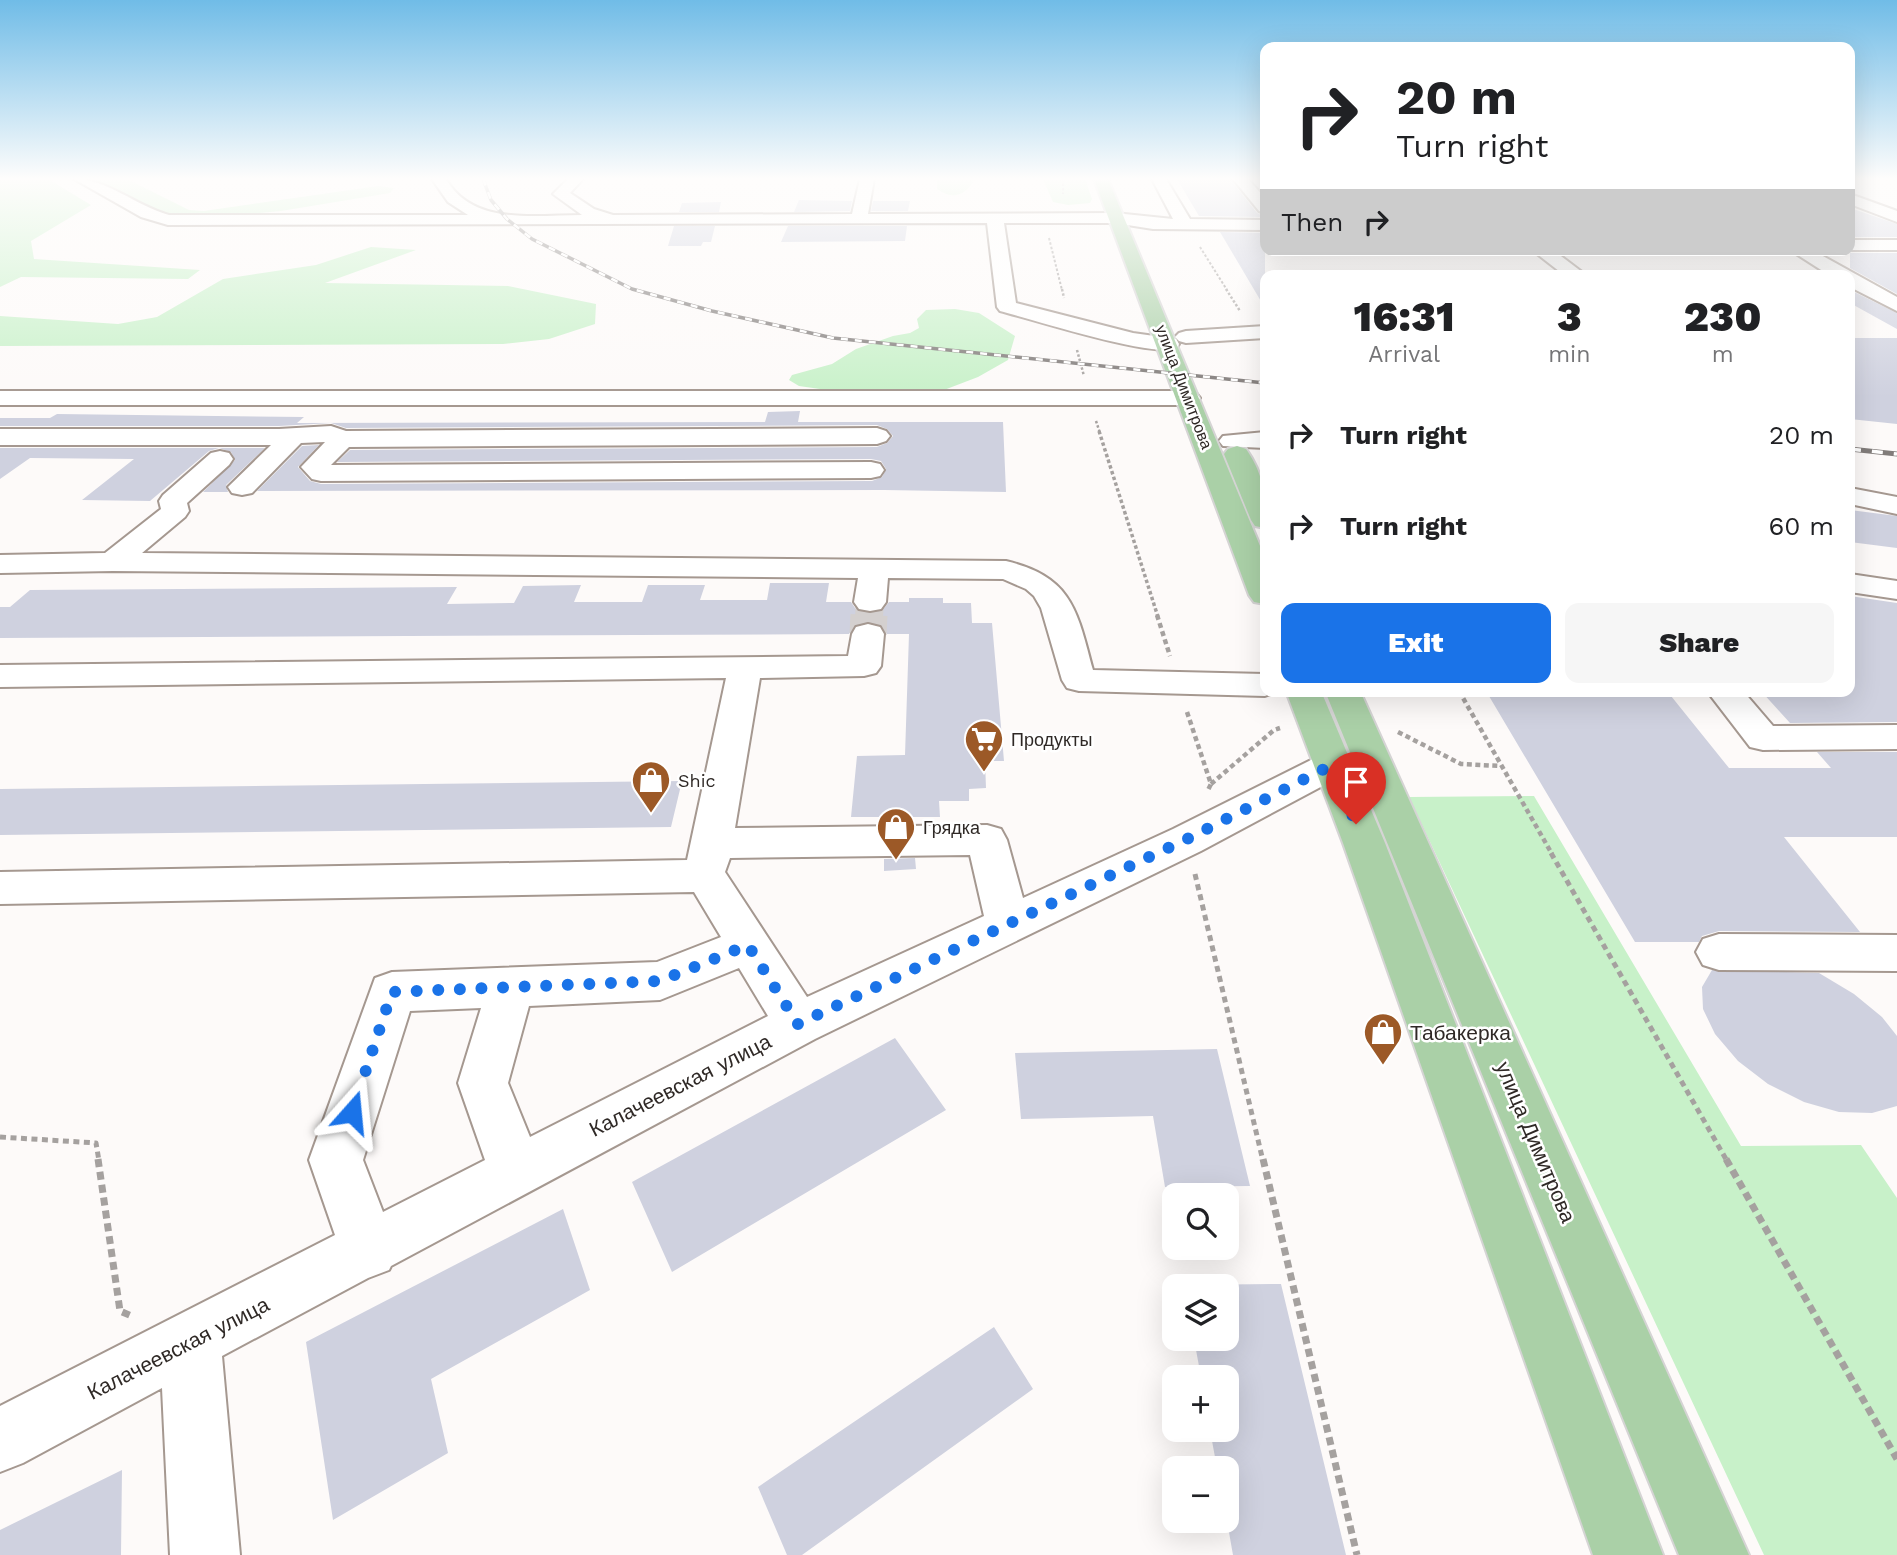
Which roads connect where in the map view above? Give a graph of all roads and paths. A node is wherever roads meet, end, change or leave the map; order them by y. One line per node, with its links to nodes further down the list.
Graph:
1 (1000, 252): 11 (street)
2 (1052, 252): 11 (path)
3 (1138, 252): 13 (main road, улица Димитрова)
4 (1203, 252): 12 (path)
5 (1550, 256): 7 (street)
6 (1810, 256): 8 (street)
7 (1570, 270)
8 (1834, 270)
9 (1855, 282): 10 (street)
10 (1897, 305)
11 (1070, 324): 13 (street); 16 (path)
12 (1259, 332): 13 (street)
13 (1177, 341): 14 (main road, улица Димитрова)
14 (1197, 393): 16 (street); 30 (main road, улица Димитрова)
15 (0, 398): 16 (street)
16 (1090, 400): 35 (path)
17 (1226, 430): 20 (street); 26 (main road, улица Димитрова)
18 (295, 436): 19 (street); 21 (street); 23 (street)
19 (342, 439): 19 (street)
20 (1260, 439)
21 (5, 440)
22 (220, 459): 27 (street)
23 (242, 487)
24 (1855, 497): 25 (street)
25 (1897, 506)
26 (1260, 508)
27 (113, 562): 28 (street); 29 (street)
28 (0, 564)
29 (874, 568): 33 (street); 35 (street)
30 (1260, 580)
31 (1855, 584): 32 (street)
32 (1897, 590)
33 (745, 667): 34 (street); 46 (street)
34 (0, 676)
35 (1178, 682): 36 (street); 44 (path)
36 (1260, 685)
37 (1344, 697): 42 (main road, улица Димитрова)
38 (1461, 697): 43 (path)
39 (1729, 697): 41 (street)
40 (1293, 709): 42 (main road, улица Димитрова); 44 (path)
41 (1897, 737)
42 (1364, 751): 43 (path); 45 (street, Калачеевская улица); 62 (main road, улица Димитрова); 63 (main road, улица Димитрова)
43 (1501, 766): 59 (path)
44 (1211, 784): 45 (path)
45 (1187, 839): 48 (street, Калачеевская улица); 61 (path)
46 (708, 859): 47 (street); 48 (street); 49 (street)
47 (0, 888)
48 (1009, 924): 53 (street, Калачеевская улица)
49 (748, 945): 52 (street); 53 (street)
50 (1719, 952): 51 (street)
51 (1897, 953)
52 (510, 988): 55 (street); 56 (street)
53 (798, 1024): 55 (street, Калачеевская улица)
54 (0, 1137): 57 (path)
55 (516, 1171): 56 (street, Калачеевская улица)
56 (369, 1250): 57 (street, Калачеевская улица)
57 (190, 1340): 58 (street, Калачеевская улица); 60 (street)
58 (0, 1440)
59 (1897, 1459)
60 (205, 1555)
61 (1357, 1555)
62 (1628, 1555)
63 (1714, 1555)

